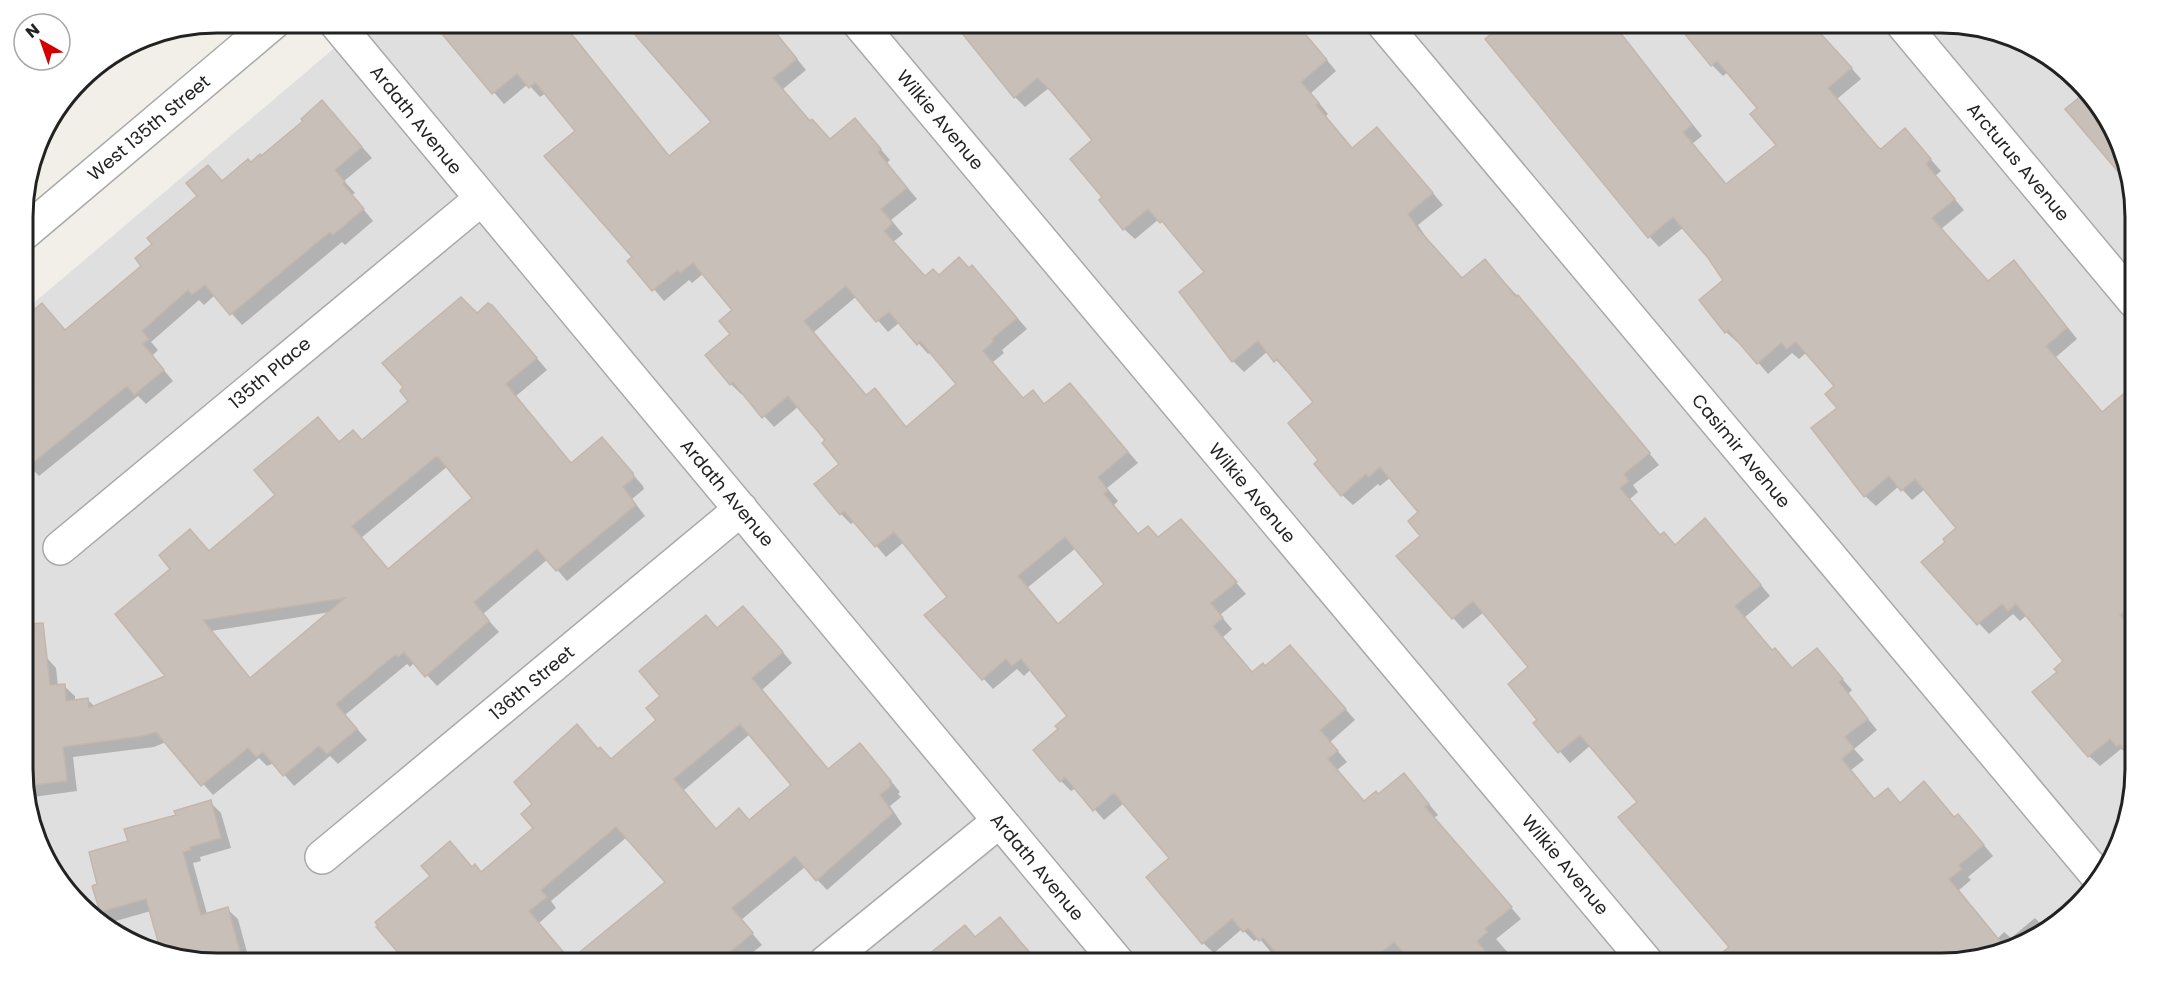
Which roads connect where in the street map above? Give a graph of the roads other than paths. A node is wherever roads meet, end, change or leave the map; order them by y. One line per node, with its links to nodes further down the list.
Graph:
1 (261, 33): 7 (street, West 135th Street)
2 (345, 33): 6 (street, Ardath Avenue)
3 (867, 33): 16 (street, Wilkie Avenue)
4 (1391, 33): 13 (street, Casimir Avenue)
5 (1910, 33): 8 (street, Arcturus Avenue)
6 (481, 199): 9 (street, Ardath Avenue); 10 (street, 135th Place)
7 (33, 226)
8 (2125, 290)
9 (741, 509): 11 (street, Ardath Avenue); 12 (street, 136th Street)
10 (60, 548)
11 (998, 822): 14 (street); 15 (street, Ardath Avenue)
12 (322, 857)
13 (2093, 871)
14 (837, 953)
15 (1109, 953)
16 (1639, 953)

